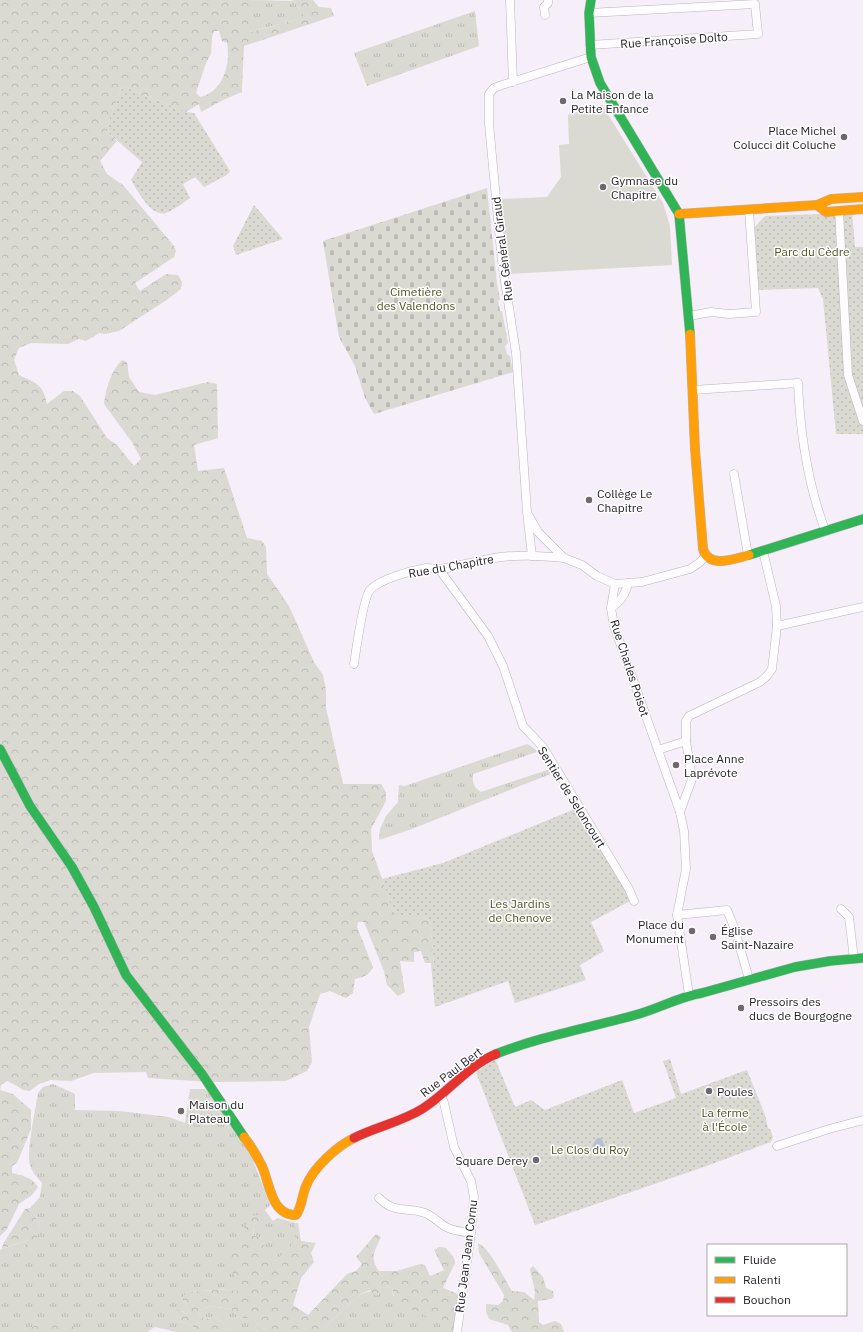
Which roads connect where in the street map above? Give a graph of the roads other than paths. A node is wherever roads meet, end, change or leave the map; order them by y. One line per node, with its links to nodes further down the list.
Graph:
1 (510, 0): 8 (street)
2 (548, 0): 5 (street)
3 (592, 0): 4 (street)
4 (588, 13): 6 (street); 6 (street, Rue Françoise Dolto)
5 (545, 15)
6 (590, 45): 7 (street)
7 (591, 57): 8 (street, Rue Général Giraud); 14 (street)
8 (513, 82): 19 (street, Rue Général Giraud)
9 (863, 197): 10 (street)
10 (817, 205): 11 (street); 13 (street)
11 (749, 210): 14 (street); 15 (street)
12 (863, 210): 13 (street)
13 (839, 211): 17 (street)
14 (679, 214): 15 (street)
15 (690, 316): 16 (street)
16 (693, 390): 21 (street); 25 (street)
17 (863, 421)
18 (734, 474): 23 (street)
19 (527, 512): 24 (street, Rue Général Giraud); 26 (street, Rue Général Giraud)
20 (863, 519): 21 (street)
21 (826, 530): 22 (street)
22 (763, 551): 23 (street); 32 (street)
23 (748, 555): 25 (street)
24 (532, 556): 26 (street, Rue du Chapitre); 27 (street, Rue du Chapitre)
25 (706, 556): 28 (street)
26 (564, 558): 29 (street, Rue Général Giraud)
27 (439, 569): 33 (street, Rue du Chapitre); 38 (street, Sentier de Seloncourt)
28 (628, 583): 29 (street); 31 (street)
29 (615, 584): 31 (street, Rue Charles Poisot)
30 (863, 607): 32 (street)
31 (611, 608): 36 (street, Rue Charles Poisot)
32 (777, 626): 34 (street)
33 (354, 664)
34 (686, 741): 36 (street); 37 (street)
35 (0, 749): 44 (street, Rue Paul Bert)
36 (658, 750): 37 (street)
37 (680, 812): 40 (street)
38 (634, 901)
39 (841, 909): 41 (street)
40 (677, 915): 42 (street); 43 (street)
41 (858, 958): 42 (street, Rue Paul Bert)
42 (749, 979): 43 (street, Rue Paul Bert)
43 (689, 995): 44 (street, Rue Paul Bert)
44 (441, 1095): 48 (street, Rue Jean Jean Cornu)
45 (863, 1120): 46 (street)
46 (777, 1146)
47 (379, 1198): 48 (street)
48 (471, 1233): 49 (street, Rue Jean Jean Cornu)
49 (457, 1329)

